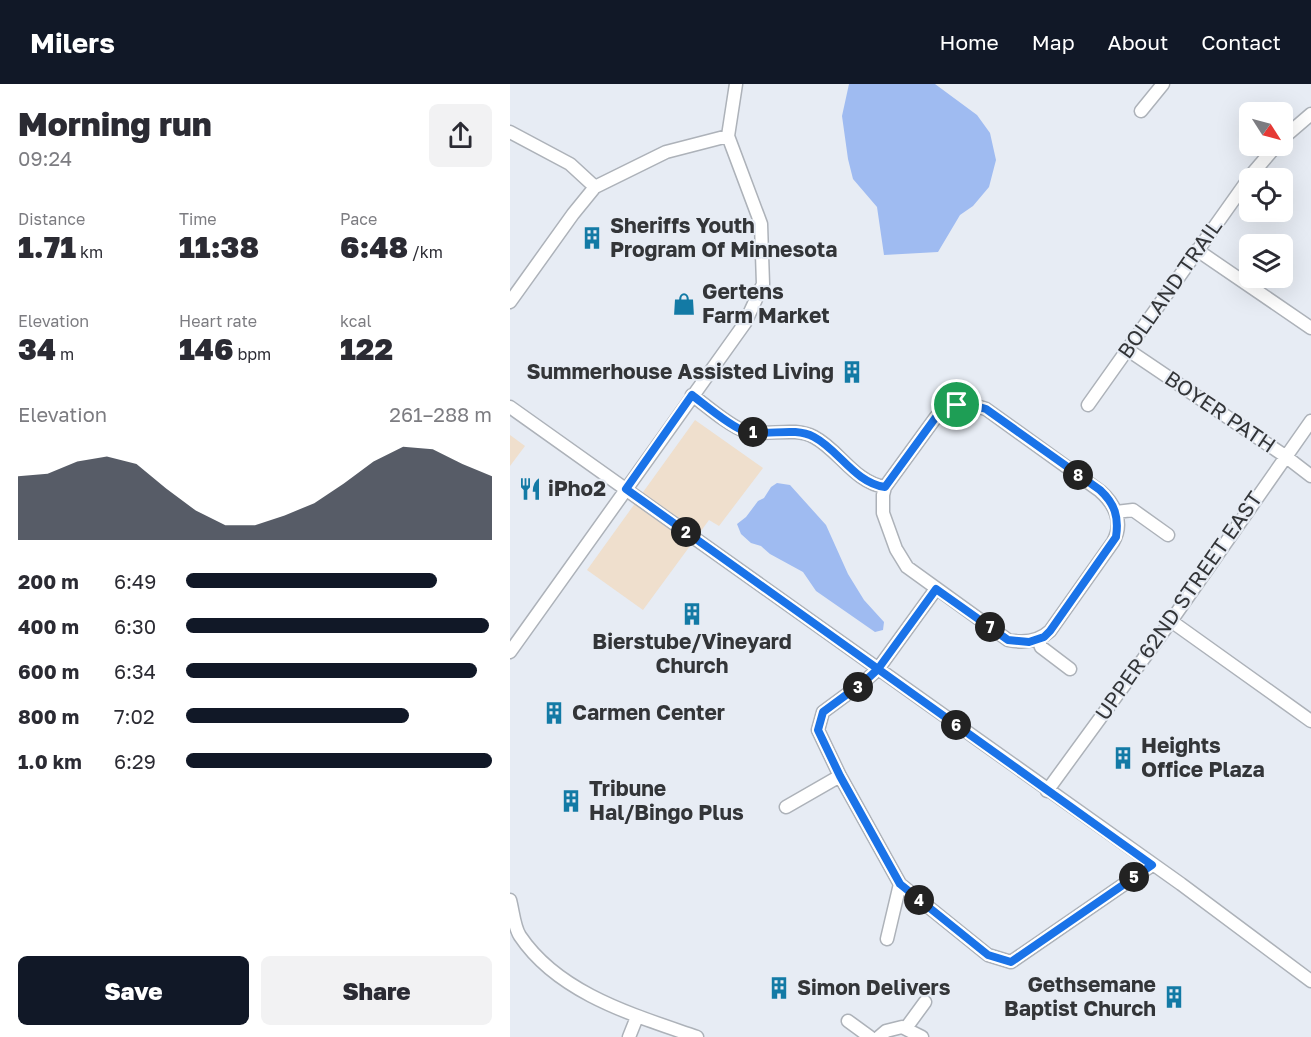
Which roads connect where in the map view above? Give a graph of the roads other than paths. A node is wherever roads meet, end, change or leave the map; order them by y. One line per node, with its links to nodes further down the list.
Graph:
1 (736, 84): 7 (street)
2 (1163, 84): 3 (street)
3 (1141, 111)
4 (1311, 114): 5 (street)
5 (1293, 130)
6 (510, 132): 9 (street)
7 (728, 136): 9 (street); 14 (street)
8 (1267, 156): 10 (street, BOLLAND TRAIL)
9 (595, 187): 11 (street)
10 (1197, 250): 12 (street); 13 (street, BOLLAND TRAIL)
11 (510, 303)
12 (1311, 328)
13 (1128, 350): 15 (street, BOLLAND TRAIL); 18 (street, BOYER PATH)
14 (692, 395): 20 (street); 21 (street)
15 (1088, 405)
16 (510, 407): 21 (street)
17 (1311, 421): 18 (street, UPPER 62ND STREET EAST)
18 (1285, 456): 19 (street, BOYER PATH); 25 (street, UPPER 62ND STREET EAST)
19 (1311, 476)
20 (885, 487): 22 (street); 24 (street)
21 (626, 489): 27 (street); 28 (street)
22 (1116, 512): 23 (street); 26 (street)
23 (1168, 535)
24 (936, 589): 26 (street); 28 (street)
25 (1171, 621): 30 (street); 32 (street, UPPER 62ND STREET EAST)
26 (1038, 639): 29 (street)
27 (510, 652)
28 (878, 669): 31 (street); 32 (street)
29 (1070, 669)
30 (1311, 721)
31 (840, 776): 33 (street); 35 (street)
32 (1047, 791): 34 (street)
33 (786, 807)
34 (1152, 865): 35 (street); 38 (street)
35 (900, 884): 37 (street)
36 (510, 900): 40 (street)
37 (887, 939)
38 (1311, 981)
39 (925, 1002): 42 (street)
40 (637, 1017): 43 (street); 44 (street)
41 (848, 1021): 45 (street)
42 (906, 1028): 46 (street); 47 (street)
43 (629, 1037)
44 (697, 1037)
45 (870, 1037)
46 (879, 1037)
47 (922, 1037)

